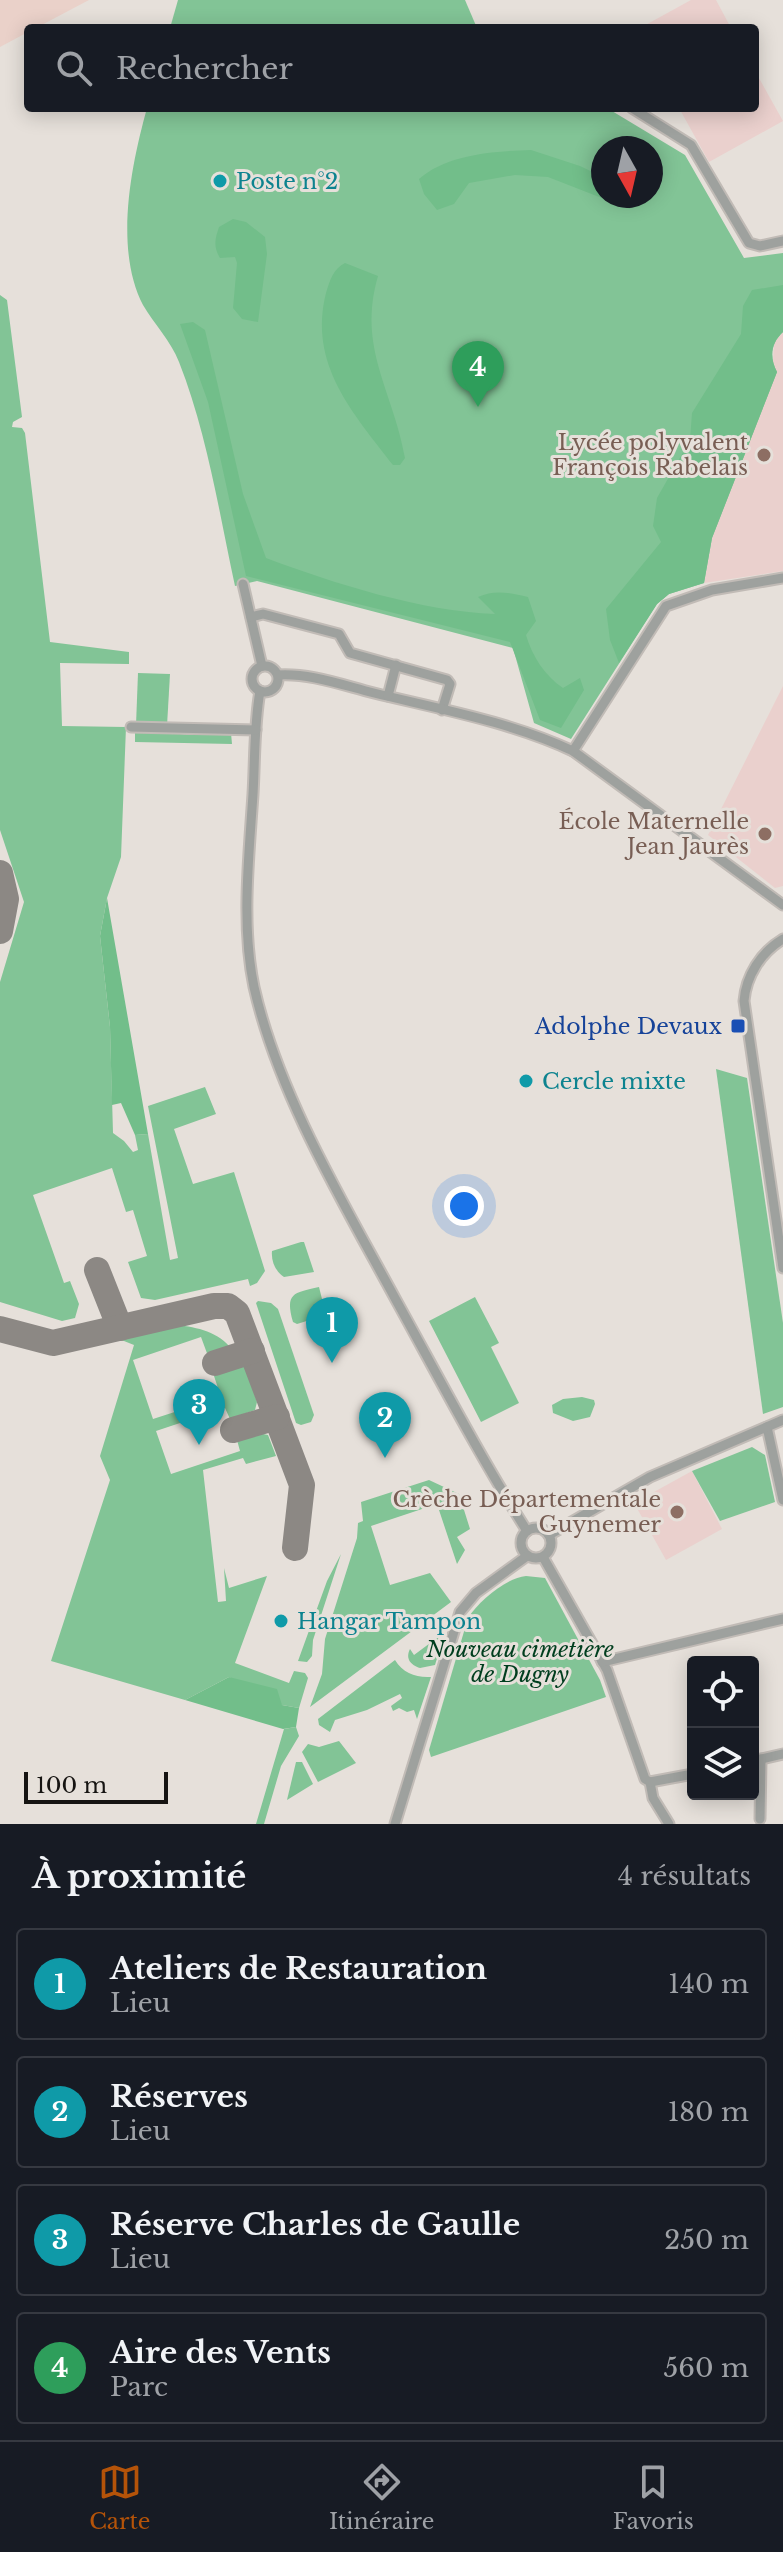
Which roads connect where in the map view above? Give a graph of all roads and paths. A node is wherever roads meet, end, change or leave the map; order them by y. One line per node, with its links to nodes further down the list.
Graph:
1 (638, 112): 2 (street)
2 (783, 241)
3 (783, 578): 14 (street)
4 (243, 584): 5 (street)
5 (251, 617): 6 (street); 7 (street)
6 (396, 665): 10 (street); 11 (street)
7 (262, 666): 8 (street); 9 (street)
8 (278, 675): 9 (street); 10 (street)
9 (260, 691): 13 (street)
10 (388, 696): 11 (street)
11 (442, 710): 14 (street)
12 (131, 727): 13 (street)
13 (256, 730): 24 (street)
14 (573, 751): 15 (street)
15 (783, 905)
16 (783, 939): 18 (street)
17 (783, 1177): 18 (street)
18 (770, 1180): 19 (street)
19 (783, 1268)
20 (783, 1420): 21 (street)
21 (767, 1427): 22 (street); 25 (street)
22 (782, 1486): 23 (street)
23 (783, 1500)
24 (527, 1531): 25 (street); 26 (street)
25 (549, 1535): 27 (street)
26 (527, 1556): 27 (street); 36 (street)
27 (543, 1557): 29 (street)
28 (783, 1619): 29 (street)
29 (602, 1662): 33 (street)
30 (783, 1754): 31 (street)
31 (759, 1760)
32 (687, 1775): 33 (street)
33 (650, 1782): 37 (street)
34 (759, 1799): 35 (street)
35 (760, 1819)
36 (395, 1824)
37 (669, 1824)

